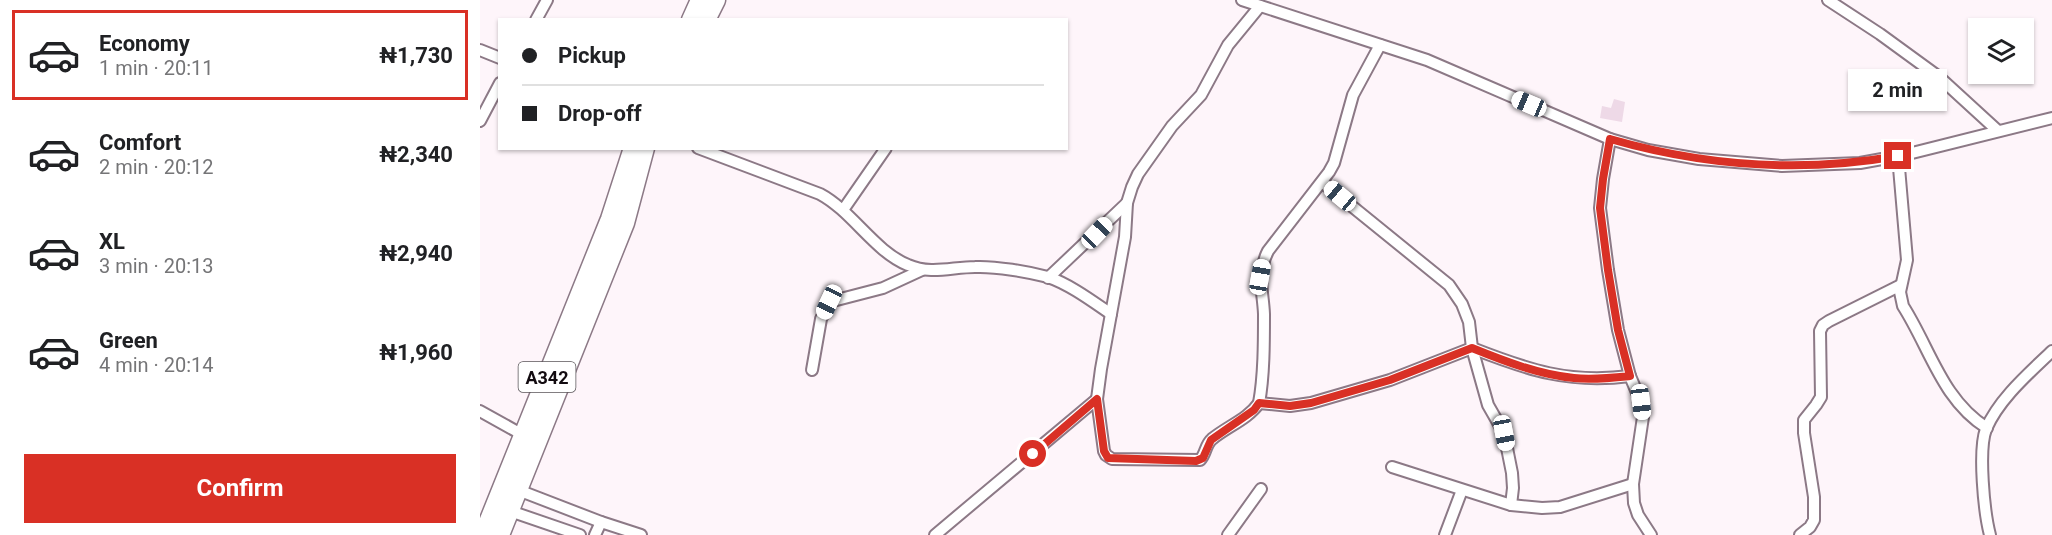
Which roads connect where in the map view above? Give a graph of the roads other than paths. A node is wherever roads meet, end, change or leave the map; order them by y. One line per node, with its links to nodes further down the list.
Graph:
1 (548, 0): 8 (street)
2 (700, 0): 9 (highway)
3 (716, 0): 10 (highway)
4 (1242, 0): 7 (street)
5 (1828, 0): 17 (street)
6 (1272, 4): 7 (street); 11 (street)
7 (1260, 6): 25 (street)
8 (537, 18)
9 (692, 18)
10 (707, 18)
11 (1380, 45): 18 (street); 24 (street)
12 (480, 50): 13 (street)
13 (498, 57)
14 (498, 87): 16 (street)
15 (2052, 118): 17 (street)
16 (480, 121)
17 (1998, 131): 23 (street)
18 (1610, 139): 23 (street); 34 (street)
19 (632, 150): 39 (highway, A342)
20 (644, 150): 43 (highway, A342)
21 (703, 150): 26 (street)
22 (885, 150): 26 (street)
23 (1898, 156): 29 (street)
24 (1322, 182): 31 (street); 36 (street)
25 (1127, 203): 28 (street); 30 (street)
26 (843, 210): 27 (street)
27 (922, 270): 28 (street); 33 (street)
28 (1048, 278): 30 (street)
29 (1901, 285): 38 (street); 57 (street)
30 (1111, 314): 35 (street)
31 (1472, 348): 34 (street); 36 (street); 45 (street)
32 (2052, 351): 38 (street)
33 (812, 370)
34 (1630, 376): 41 (street)
35 (1097, 399): 36 (street); 53 (street)
36 (1259, 403)
37 (480, 411): 39 (street)
38 (1987, 428): 58 (street)
39 (523, 435): 48 (highway, A342)
40 (1392, 467): 44 (street)
41 (1633, 484): 45 (street); 56 (street)
42 (1261, 489): 54 (street)
43 (518, 490): 46 (highway, A342); 47 (street)
44 (1462, 490): 45 (street); 55 (street)
45 (1511, 505)
46 (510, 511): 49 (highway, A342); 50 (street)
47 (601, 522): 51 (street); 52 (street)
48 (483, 535)
49 (500, 535)
50 (580, 535)
51 (595, 535)
52 (641, 535)
53 (935, 535)
54 (1228, 535)
55 (1445, 535)
56 (1651, 535)
57 (1800, 535)
58 (1990, 535)

